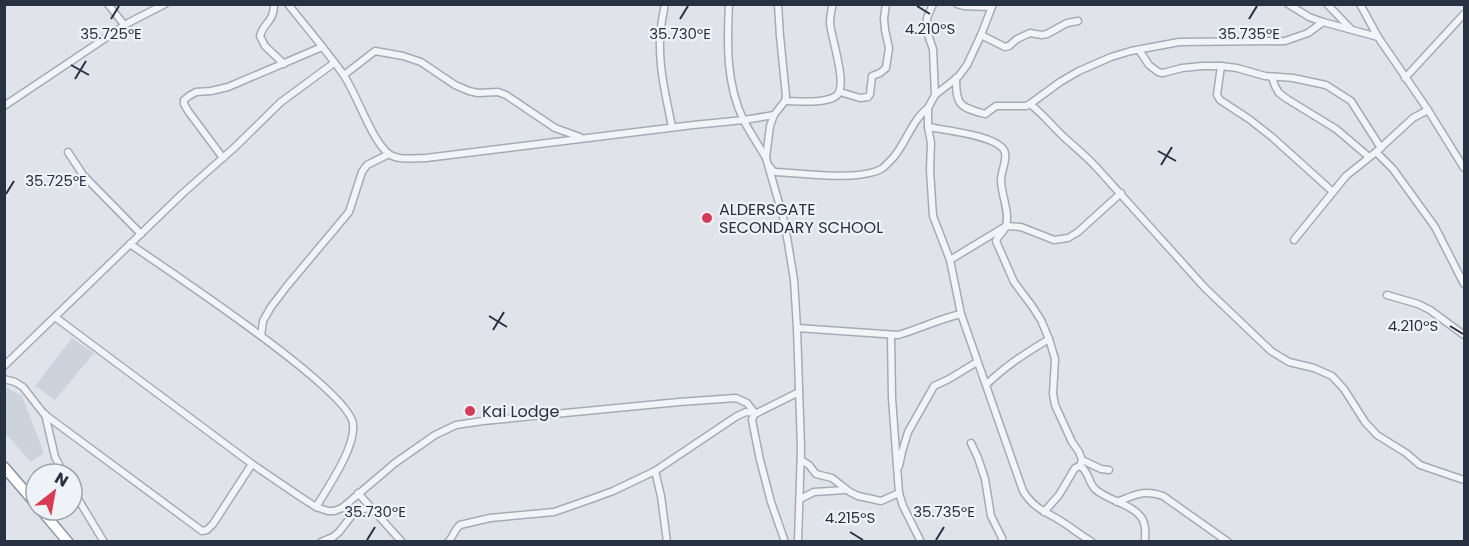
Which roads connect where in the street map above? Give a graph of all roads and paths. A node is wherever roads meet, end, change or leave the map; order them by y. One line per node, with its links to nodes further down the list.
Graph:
1 (108, 4): 19 (street)
2 (165, 4): 19 (street)
3 (274, 4): 26 (street)
4 (288, 4): 23 (street)
5 (665, 4): 41 (street)
6 (729, 4): 40 (street)
7 (778, 4): 34 (street)
8 (833, 4): 32 (street)
9 (886, 4): 32 (street)
10 (933, 4): 33 (street)
11 (957, 4): 15 (street)
12 (1288, 4): 18 (street)
13 (1327, 4): 20 (street)
14 (1360, 4): 22 (street)
15 (992, 6): 21 (street)
16 (1464, 15): 31 (street)
17 (1078, 21): 21 (street)
18 (1323, 22): 20 (street); 24 (street)
19 (124, 26): 36 (street)
20 (1350, 29): 22 (street)
21 (981, 35): 30 (street)
22 (1378, 36): 31 (street)
23 (322, 47): 25 (street); 26 (street)
24 (1139, 50): 27 (street); 35 (street)
25 (334, 63): 28 (street); 48 (street)
26 (284, 64): 48 (street)
27 (1221, 66): 29 (street); 51 (street)
28 (344, 75): 43 (street); 46 (street)
29 (1272, 77): 44 (street); 47 (street)
30 (956, 78): 33 (street); 35 (street)
31 (1406, 78): 38 (street)
32 (840, 92): 34 (street)
33 (935, 94): 37 (street)
34 (785, 101): 39 (street)
35 (1030, 104): 52 (street)
36 (4, 106)
37 (928, 108): 42 (street); 49 (street)
38 (1428, 110): 44 (street); 50 (street)
39 (774, 115): 40 (street); 49 (street)
40 (744, 120): 41 (street); 49 (street)
41 (672, 127): 43 (street)
42 (928, 127): 53 (street); 57 (street)
43 (584, 138): 46 (street)
44 (1378, 150): 47 (street); 58 (street)
45 (68, 152): 54 (street)
46 (389, 154): 65 (street)
47 (1369, 157): 51 (street)
48 (223, 158): 54 (street)
49 (766, 158): 62 (street)
50 (1464, 168)
51 (1333, 192): 55 (street)
52 (1121, 193): 53 (street); 83 (street)
53 (1006, 226): 57 (street); 66 (street)
54 (141, 234): 56 (street)
55 (1294, 240)
56 (130, 244): 61 (street); 65 (street)
57 (950, 260): 60 (street)
58 (1464, 284)
59 (1387, 295): 64 (street)
60 (961, 314): 63 (street); 67 (street)
61 (55, 317): 68 (street); 78 (street)
62 (797, 328): 63 (street); 71 (street)
63 (891, 335): 82 (street)
64 (1464, 335)
65 (261, 336): 90 (street)
66 (1049, 339): 70 (street); 77 (street)
67 (977, 362): 70 (street); 82 (street)
68 (4, 366)
69 (4, 379): 73 (street)
70 (986, 385): 95 (street)
71 (799, 392): 72 (street); 75 (street)
72 (755, 413): 81 (street); 86 (street); 103 (street)
73 (44, 414): 76 (street); 78 (street)
74 (971, 443): 106 (street)
75 (801, 460): 85 (street); 88 (street)
76 (58, 462)
77 (1081, 463): 80 (street); 89 (street); 95 (street)
78 (252, 464): 90 (street)
79 (4, 467): 84 (highway)
80 (1110, 470)
81 (655, 471): 101 (street); 102 (street)
82 (897, 474): 87 (street)
83 (1464, 480)
84 (24, 490)
85 (845, 490): 87 (street); 88 (street)
86 (358, 493): 91 (street); 92 (street)
87 (899, 493): 105 (street)
88 (800, 500): 104 (street)
89 (1118, 502): 108 (street); 109 (street)
90 (316, 507): 91 (street)
91 (342, 507): 94 (street)
92 (371, 508): 94 (street); 100 (street)
93 (84, 509): 98 (street)
94 (356, 510): 99 (street)
95 (1044, 512): 107 (street)
96 (51, 522): 97 (highway)
97 (68, 542)
98 (104, 542)
99 (321, 542)
100 (402, 542)
101 (448, 542)
102 (667, 542)
103 (785, 542)
104 (798, 542)
105 (921, 542)
106 (1003, 542)
107 (1092, 542)
108 (1145, 542)
109 (1228, 542)

